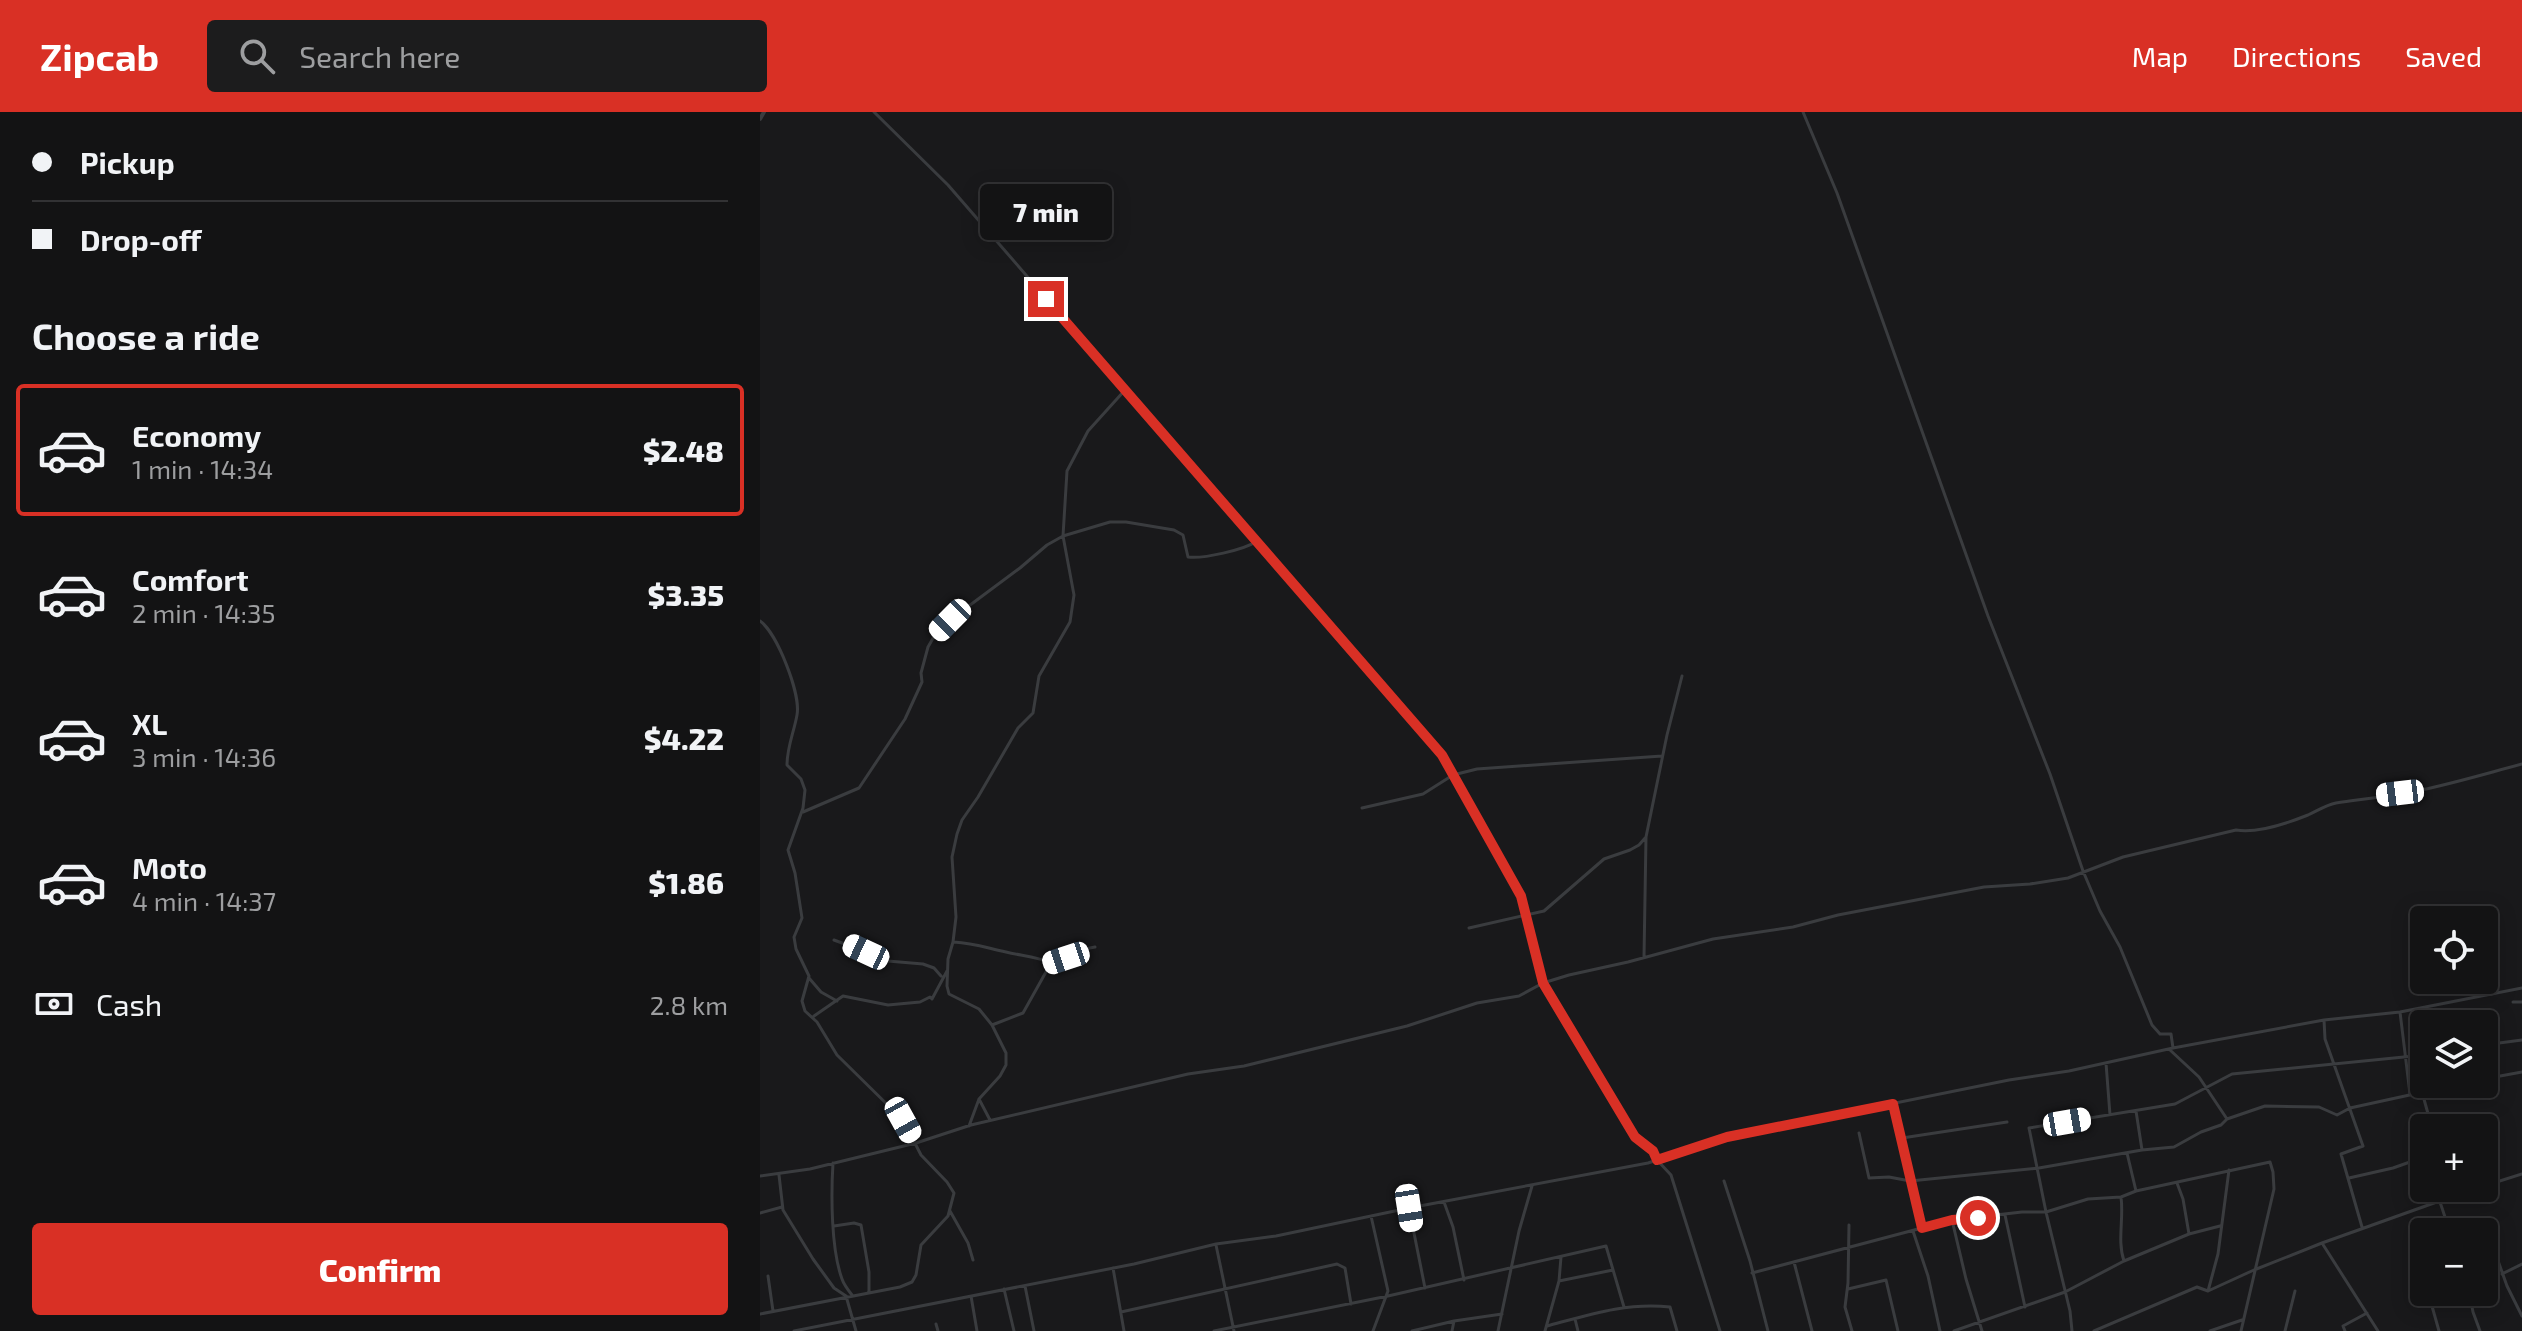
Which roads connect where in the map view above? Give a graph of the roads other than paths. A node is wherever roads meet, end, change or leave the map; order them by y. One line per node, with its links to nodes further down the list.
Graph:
1 (764, 112): 4 (street)
2 (874, 112): 5 (street)
3 (1803, 112): 16 (street)
4 (760, 119)
5 (1125, 390): 6 (street); 7 (street)
6 (1063, 536): 7 (street); 14 (street); 20 (street)
7 (1257, 541): 12 (street)
8 (760, 621): 14 (street)
9 (1682, 676): 10 (street)
10 (1662, 756): 12 (street); 15 (street)
11 (2522, 764): 16 (street)
12 (1453, 775): 13 (street); 17 (street)
13 (1362, 808)
14 (801, 813): 26 (street)
15 (1646, 837): 17 (street); 22 (street)
16 (2083, 871): 22 (street); 39 (street)
17 (1526, 915): 18 (street); 27 (street)
18 (1469, 928)
19 (834, 940): 25 (street)
20 (953, 942): 23 (street); 24 (street)
21 (1095, 947): 23 (street)
22 (1644, 957): 27 (street)
23 (1051, 963): 36 (street)
24 (947, 971): 25 (street); 28 (street)
25 (942, 977): 28 (street); 30 (street)
26 (809, 978): 30 (street); 34 (street)
27 (1543, 983): 54 (street); 62 (street)
28 (947, 986): 36 (street)
29 (2522, 988): 33 (street)
30 (837, 1001): 34 (street)
31 (2513, 1002): 32 (street)
32 (2522, 1002)
33 (2400, 1012): 35 (street); 41 (street)
34 (813, 1017): 59 (street)
35 (2324, 1020): 39 (street); 43 (street)
36 (992, 1025): 48 (street)
37 (2522, 1040): 38 (street)
38 (2498, 1043)
39 (2172, 1049): 42 (street); 46 (street)
40 (2410, 1058): 41 (street)
41 (2405, 1059): 43 (street); 47 (street)
42 (2106, 1063): 49 (street); 52 (street)
43 (2335, 1063): 46 (street); 50 (street)
44 (2522, 1072): 45 (street)
45 (2498, 1076)
46 (2206, 1088): 51 (street); 53 (street)
47 (2410, 1094): 50 (street)
48 (979, 1099): 54 (street); 56 (street)
49 (1893, 1104): 58 (street); 62 (street)
50 (2350, 1108): 53 (street); 70 (street)
51 (2136, 1111): 52 (street); 60 (street)
52 (2110, 1115): 65 (street)
53 (2227, 1119): 60 (street)
54 (991, 1121): 56 (street)
55 (2007, 1122): 58 (street)
56 (969, 1126): 59 (street)
57 (1859, 1133): 72 (street)
58 (1902, 1138): 72 (street)
59 (916, 1143): 63 (street); 82 (street)
60 (2142, 1150): 61 (street)
61 (2127, 1153): 65 (street); 76 (street)
62 (1657, 1160): 75 (street); 160 (street)
63 (833, 1162): 67 (street); 90 (street)
64 (2410, 1162): 70 (street)
65 (2039, 1168): 72 (street); 83 (street)
66 (2229, 1170): 73 (street); 91 (street); 108 (street)
67 (779, 1173): 69 (street); 80 (street)
68 (2522, 1174): 74 (street)
69 (760, 1176)
70 (2349, 1178): 93 (street)
71 (1724, 1181): 109 (street)
72 (1910, 1181): 92 (street)
73 (2177, 1182): 76 (street); 95 (street)
74 (2498, 1182)
75 (1532, 1186): 78 (street); 106 (street)
76 (2136, 1191): 77 (street)
77 (2121, 1197): 83 (street); 101 (street)
78 (1443, 1201): 81 (street); 112 (street)
79 (2440, 1202): 87 (street); 93 (street)
80 (782, 1207): 84 (street); 124 (street)
81 (1409, 1208): 86 (street); 115 (street)
82 (950, 1211): 100 (street); 121 (street)
83 (2046, 1212): 85 (street); 122 (street)
84 (760, 1213)
85 (2005, 1215): 88 (street); 131 (street)
86 (1371, 1216): 97 (street); 126 (street)
87 (2445, 1218)
88 (1952, 1220): 92 (street); 142 (street)
89 (1849, 1225): 98 (street)
90 (834, 1226): 121 (street); 123 (street)
91 (2220, 1226): 95 (street); 119 (street)
92 (1922, 1228): 94 (street)
93 (2362, 1228): 96 (street)
94 (1913, 1231): 98 (street); 165 (street)
95 (2189, 1234): 101 (street)
96 (2322, 1243): 108 (street); 134 (street)
97 (1216, 1244): 105 (street); 118 (street)
98 (1848, 1247): 103 (street); 117 (street)
99 (1561, 1256): 106 (street); 107 (street); 113 (street)
100 (973, 1260)
101 (2124, 1261): 122 (street)
102 (2498, 1261): 110 (street)
103 (1794, 1262): 109 (street); 162 (street)
104 (2522, 1264): 110 (street)
105 (1113, 1267): 114 (street); 133 (street)
106 (1512, 1267): 112 (street); 136 (street)
107 (1613, 1270): 113 (street); 130 (street)
108 (2254, 1270): 119 (street); 139 (street)
109 (1752, 1273): 161 (street)
110 (2502, 1274): 137 (street)
111 (768, 1276): 132 (street)
112 (1464, 1280): 115 (street)
113 (1559, 1281): 144 (street)
114 (1025, 1286): 116 (street); 151 (street)
115 (1425, 1288): 126 (street)
116 (1004, 1289): 125 (street); 150 (street)
117 (1848, 1289): 163 (street); 164 (street)
118 (1227, 1290): 127 (street); 133 (street); 145 (street)
119 (2208, 1291): 169 (street)
120 (2295, 1291): 172 (street)
121 (869, 1292): 123 (street)
122 (2065, 1292): 131 (street); 168 (street)
123 (852, 1295): 124 (street)
124 (846, 1296): 132 (street); 140 (street)
125 (971, 1296): 140 (street); 149 (street)
126 (1388, 1296): 127 (street); 154 (street)
127 (1351, 1304): 145 (street)
128 (2432, 1306): 175 (street)
129 (2472, 1306): 176 (street)
130 (1624, 1307): 138 (street); 159 (street)
131 (2025, 1307): 142 (street)
132 (773, 1311): 135 (street)
133 (1121, 1312): 152 (street)
134 (2367, 1313): 173 (street); 174 (street)
135 (760, 1314)
136 (1502, 1314): 141 (street); 157 (street)
137 (2522, 1316)
138 (1575, 1319): 144 (street); 158 (street)
139 (2242, 1320): 170 (street); 171 (street)
140 (854, 1321): 146 (street); 147 (street)
141 (1454, 1321): 155 (street); 156 (street)
142 (1980, 1321): 166 (street); 167 (street)
143 (936, 1324): 148 (street)
144 (1546, 1328)
145 (1234, 1330): 153 (street)
146 (794, 1331)
147 (856, 1331)
148 (938, 1331)
149 (977, 1331)
150 (1014, 1331)
151 (1034, 1331)
152 (1124, 1331)
153 (1214, 1331)
154 (1373, 1331)
155 (1412, 1331)
156 (1452, 1331)
157 (1498, 1331)
158 (1578, 1331)
159 (1677, 1331)
160 (1720, 1331)
161 (1768, 1331)
162 (1812, 1331)
163 (1852, 1331)
164 (1898, 1331)
165 (1940, 1331)
166 (1954, 1331)
167 (1982, 1331)
168 (2072, 1331)
169 (2094, 1331)
170 (2210, 1331)
171 (2241, 1331)
172 (2285, 1331)
173 (2345, 1331)
174 (2378, 1331)
175 (2439, 1331)
176 (2480, 1331)

